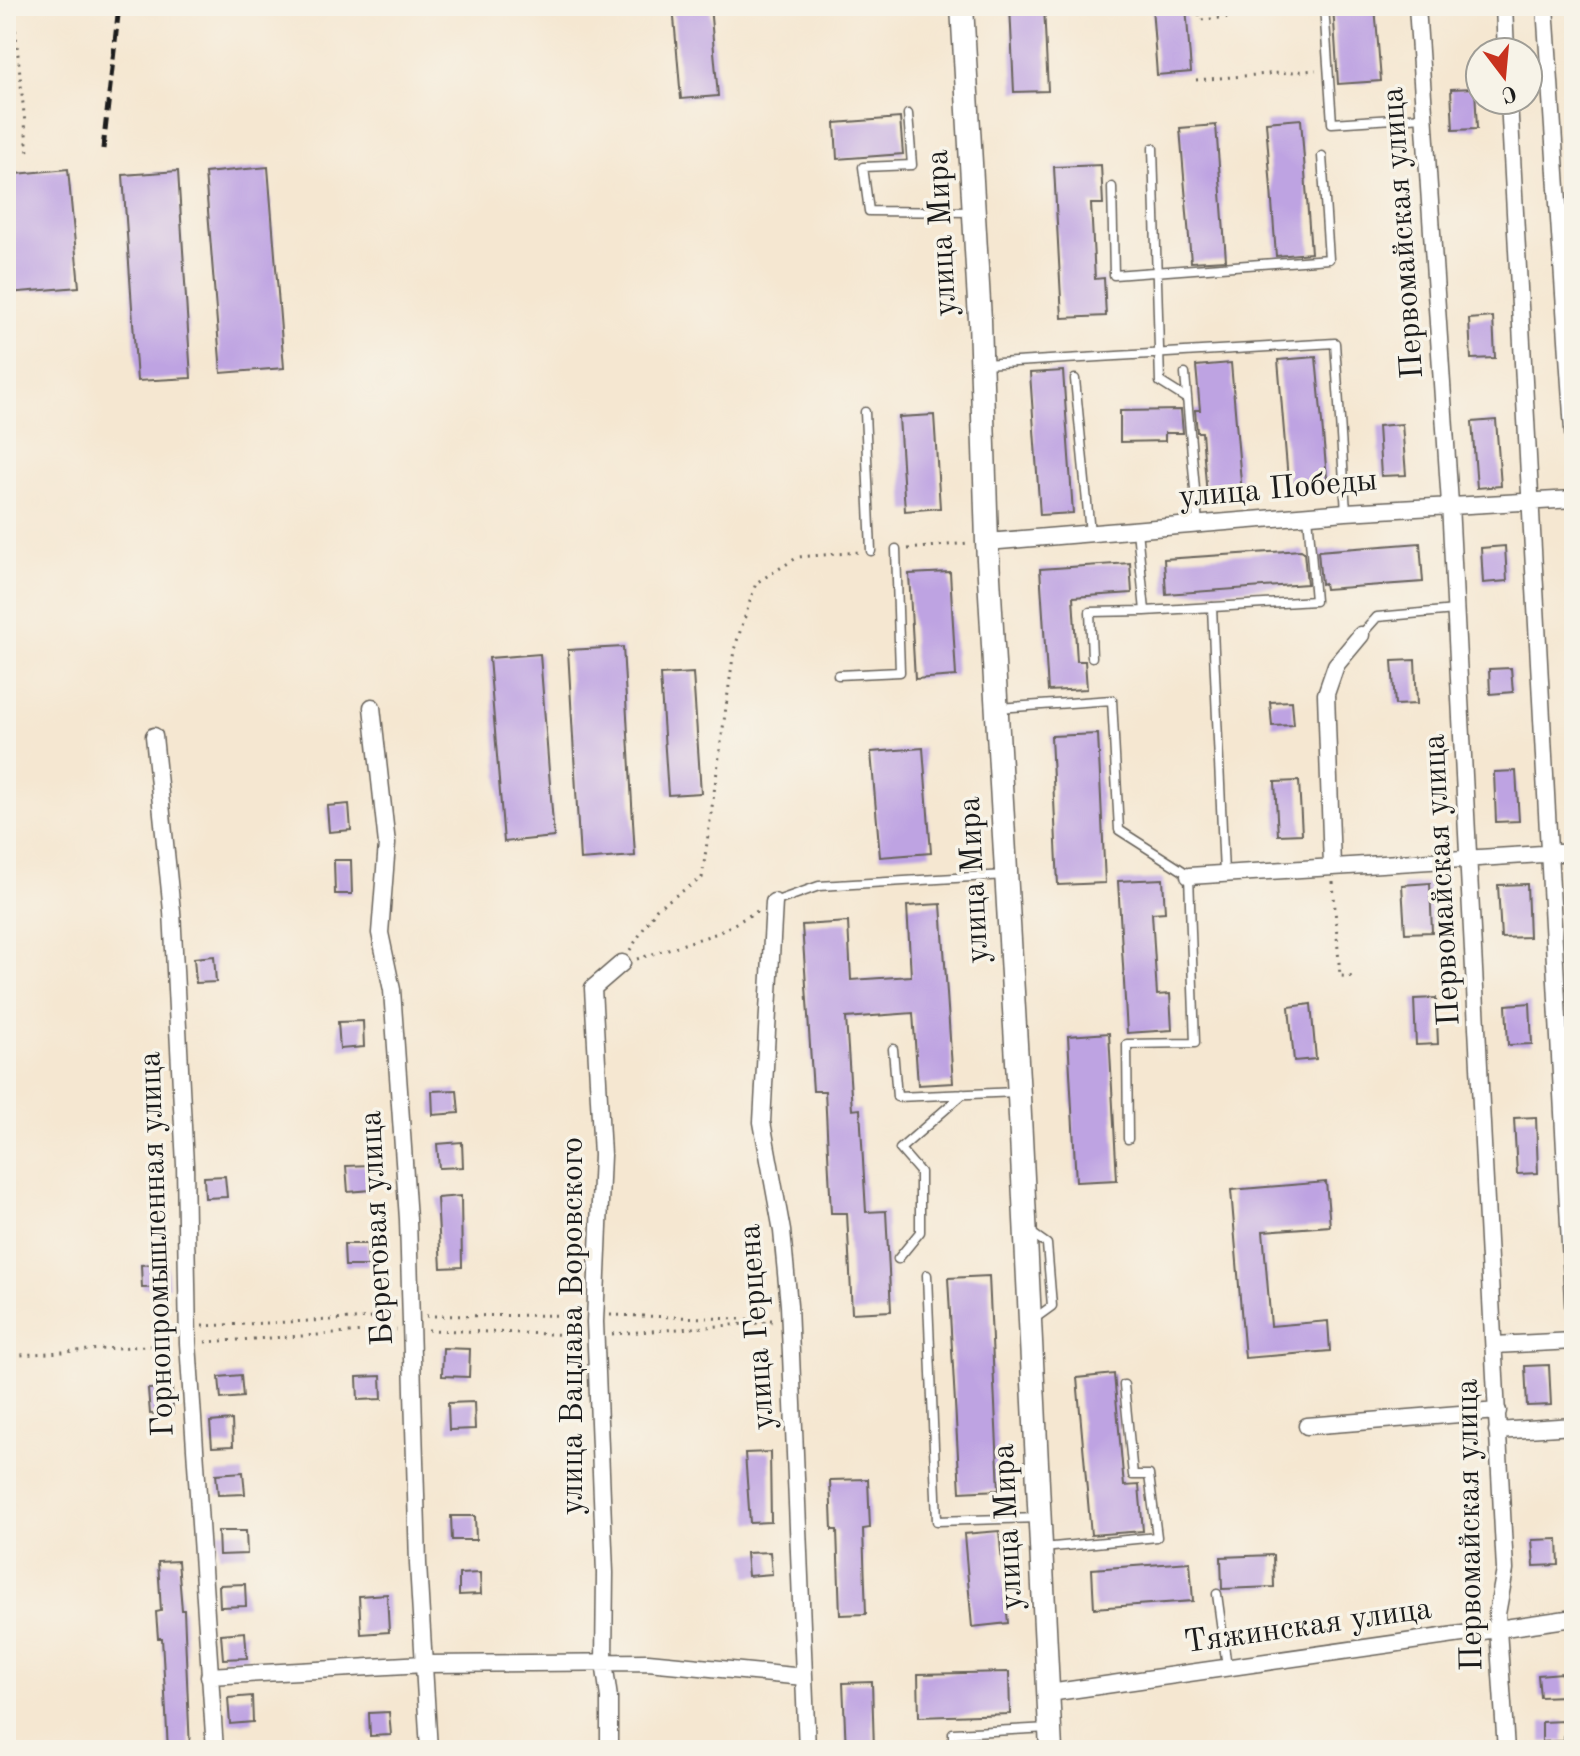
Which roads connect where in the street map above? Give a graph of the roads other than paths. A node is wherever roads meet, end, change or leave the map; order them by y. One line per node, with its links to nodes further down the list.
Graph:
1 (862, 6): 2 (lane)
2 (890, 6)
3 (962, 6): 15 (main road, улица Мира)
4 (1324, 6): 11 (lane)
5 (1417, 6): 11 (street, Первомайская улица)
6 (1504, 6): 8 (street)
7 (1545, 6): 23 (street)
8 (1505, 36)
9 (908, 114): 15 (lane)
10 (1510, 116): 25 (street)
11 (1424, 117): 26 (street, Первомайская улица)
12 (1153, 148): 16 (lane)
13 (1322, 156): 16 (lane)
14 (1112, 187): 16 (lane)
15 (974, 212): 18 (main road, улица Мира)
16 (1157, 272): 17 (lane)
17 (1160, 352): 18 (lane); 21 (lane); 27 (lane)
18 (982, 364): 32 (main road, улица Мира)
19 (1185, 374): 21 (lane)
20 (1075, 379): 31 (lane)
21 (1187, 399): 29 (lane)
22 (865, 412): 34 (lane)
23 (1574, 446)
24 (1574, 499): 25 (street, улица Победы)
25 (1530, 500): 26 (street, улица Победы); 45 (street)
26 (1450, 504): 27 (street, улица Победы); 36 (street, Первомайская улица)
27 (1346, 512): 28 (street, улица Победы)
28 (1308, 515): 29 (street, улица Победы); 35 (lane)
29 (1198, 524): 30 (street, улица Победы)
30 (1137, 529): 31 (street, улица Победы); 37 (lane)
31 (1090, 533): 32 (street, улица Победы)
32 (987, 542): 42 (main road, улица Мира)
33 (896, 549): 40 (lane)
34 (871, 551)
35 (1212, 607): 37 (lane); 48 (lane)
36 (1456, 610): 38 (lane); 46 (street, Первомайская улица)
37 (1145, 611): 39 (lane)
38 (1361, 635): 47 (street)
39 (1092, 657)
40 (838, 675)
41 (372, 707): 73 (street, Береговая улица)
42 (997, 708): 49 (main road, улица Мира); 50 (lane)
43 (154, 736): 75 (street, Горнопромышленная улица)
44 (1574, 852): 45 (street)
45 (1549, 854): 46 (street); 59 (street)
46 (1470, 858): 47 (street); 61 (street, Первомайская улица)
47 (1332, 866): 48 (street)
48 (1224, 874): 50 (street)
49 (1007, 875): 51 (lane); 54 (main road, улица Мира)
50 (1190, 876): 56 (lane)
51 (774, 902): 76 (street, улица Герцена)
52 (622, 963): 72 (street, улица Вацлава Воровского)
53 (893, 1049): 55 (lane)
54 (1019, 1092): 55 (lane); 67 (main road, улица Мира)
55 (963, 1094): 57 (lane)
56 (1128, 1139)
57 (898, 1259)
58 (927, 1275): 67 (lane)
59 (1574, 1319)
60 (1574, 1341): 61 (street)
61 (1494, 1345): 63 (street, Первомайская улица)
62 (1124, 1385): 68 (lane)
63 (1498, 1411): 64 (street); 66 (street, Первомайская улица)
64 (1307, 1426)
65 (1574, 1426): 66 (street)
66 (1497, 1431): 71 (street, Первомайская улица)
67 (1040, 1518): 68 (main road, улица Мира)
68 (1042, 1548): 77 (main road, улица Мира)
69 (1217, 1594): 74 (lane)
70 (1574, 1618): 71 (street, Тяжинская улица)
71 (1498, 1628): 74 (street, Тяжинская улица); 84 (street, Первомайская улица)
72 (604, 1662): 73 (street); 76 (street); 81 (street, улица Вацлава Воровского)
73 (424, 1664): 75 (street); 80 (street, Береговая улица)
74 (1227, 1667): 77 (street, Тяжинская улица)
75 (209, 1676): 79 (street, Горнопромышленная улица)
76 (804, 1677): 82 (street, улица Герцена)
77 (1049, 1693): 78 (main road, улица Мира)
78 (1051, 1739): 83 (lane)
79 (215, 1750)
80 (429, 1750)
81 (609, 1750)
82 (807, 1750)
83 (953, 1750)
84 (1506, 1750)

